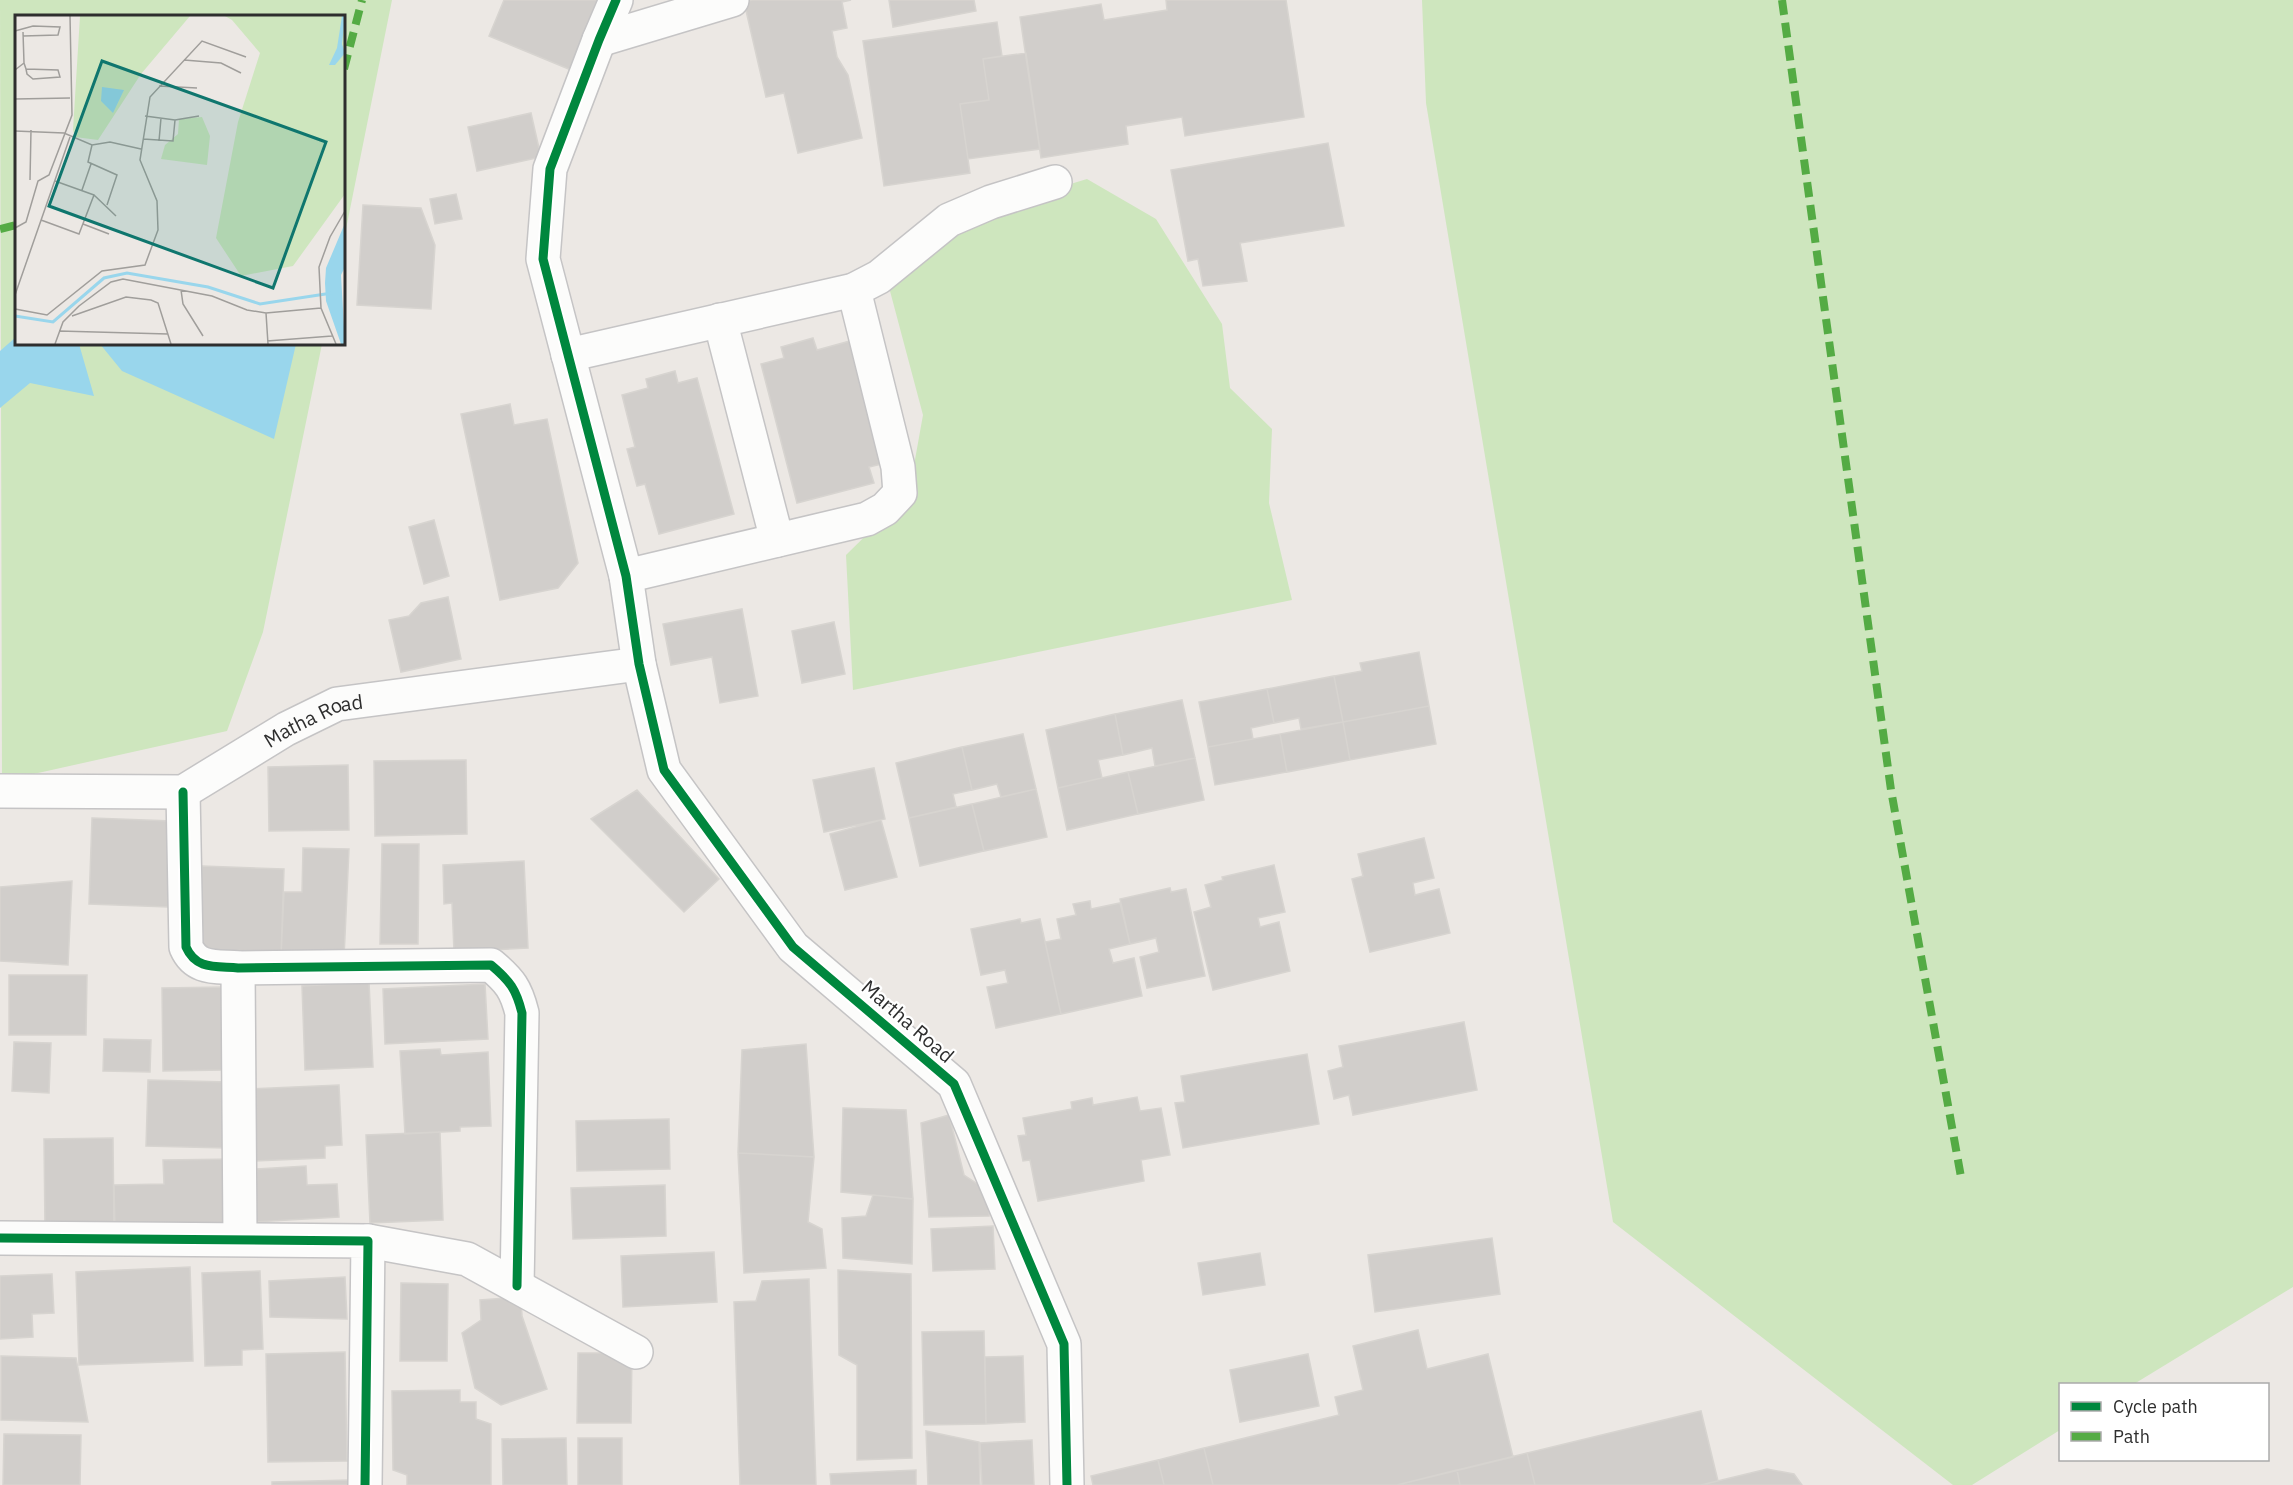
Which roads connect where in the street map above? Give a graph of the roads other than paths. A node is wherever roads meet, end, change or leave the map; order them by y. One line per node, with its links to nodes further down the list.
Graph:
1 (616, 0): 3 (street, Martha Road)
2 (732, 0): 3 (street)
3 (599, 40): 7 (street, Martha Road)
4 (1054, 182): 5 (street)
5 (854, 290): 6 (street); 8 (street)
6 (720, 320): 7 (street); 8 (street)
7 (568, 355): 9 (street, Martha Road)
8 (777, 540): 9 (street)
9 (626, 576): 10 (street, Martha Road)
10 (639, 664): 12 (street, Matha Road); 20 (street, Martha Road)
11 (0, 790): 12 (street)
12 (183, 792): 13 (street)
13 (238, 968): 15 (street); 17 (street)
14 (0, 1238): 15 (street)
15 (240, 1238): 16 (street)
16 (368, 1241): 17 (street); 19 (street)
17 (517, 1286): 18 (street)
18 (636, 1352)
19 (365, 1485)
20 (1066, 1485)

